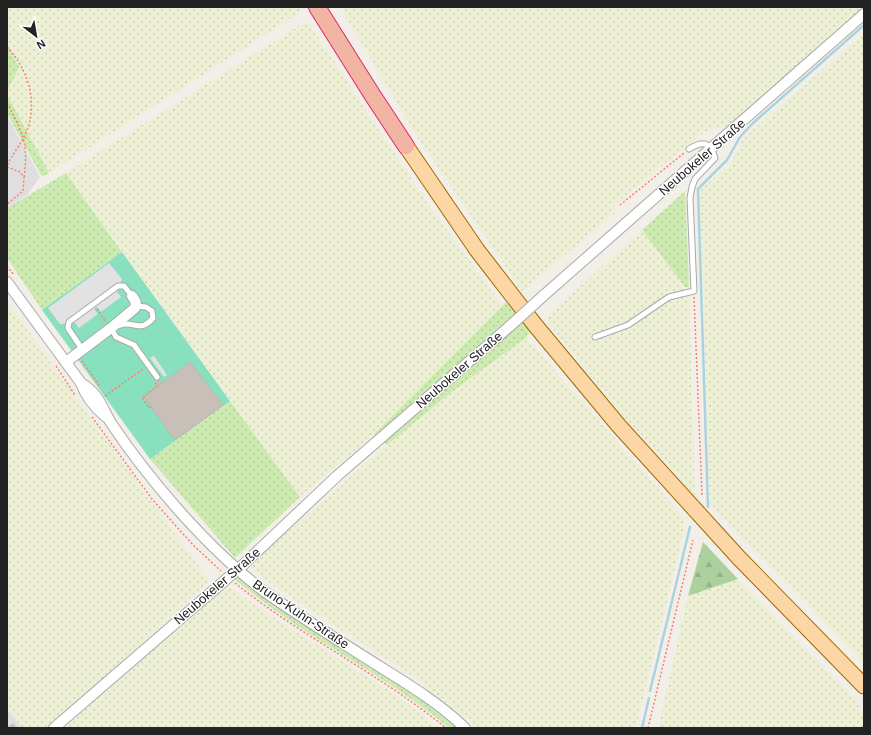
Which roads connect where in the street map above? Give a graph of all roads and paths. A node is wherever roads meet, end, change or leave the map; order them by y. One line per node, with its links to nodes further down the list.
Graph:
1 (318, 7): 7 (highway)
2 (327, 7): 7 (highway)
3 (864, 14): 8 (street, Neubokeler Straße)
4 (7, 47): 6 (path)
5 (7, 103): 6 (path)
6 (24, 138): 10 (path); 11 (path)
7 (406, 146): 33 (main road)
8 (712, 148): 9 (lane); 16 (lane); 31 (street, Neubokeler Straße, bridge)
9 (689, 149): 13 (path)
10 (7, 166): 11 (path)
11 (24, 177): 12 (path)
12 (7, 204)
13 (620, 205)
14 (7, 266): 15 (path)
15 (12, 281): 23 (street, Bruno-Kuhn-Straße)
16 (694, 291): 21 (lane); 29 (path)
17 (132, 296): 18 (lane); 19 (street)
18 (93, 305): 20 (path); 22 (lane)
19 (136, 306): 20 (street); 20 (lane)
20 (111, 328): 22 (street); 24 (lane)
21 (595, 337)
22 (79, 352): 23 (street); 26 (path)
23 (66, 362): 31 (street, Bruno-Kuhn-Straße)
24 (148, 366): 25 (lane); 27 (path)
25 (157, 379): 28 (path)
26 (102, 389)
27 (107, 395)
28 (151, 407)
29 (702, 495)
30 (692, 540): 39 (path)
31 (237, 570): 32 (street, Neubokeler Straße); 38 (street, Bruno-Kuhn-Straße)
32 (228, 577): 36 (street, Neubokeler Straße); 37 (path)
33 (852, 674): 34 (main road); 35 (street)
34 (864, 686)
35 (864, 695)
36 (54, 728)
37 (446, 728)
38 (465, 728)
39 (648, 728)

